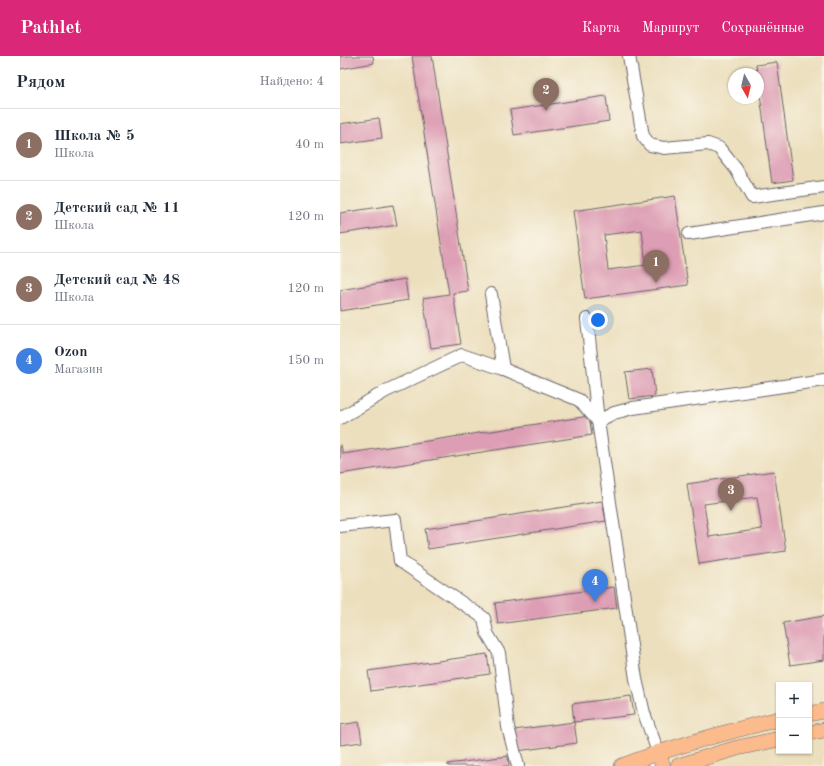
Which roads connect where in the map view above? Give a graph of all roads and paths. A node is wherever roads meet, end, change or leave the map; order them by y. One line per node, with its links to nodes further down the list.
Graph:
1 (629, 56): 2 (lane)
2 (824, 187)
3 (824, 213): 4 (lane)
4 (689, 234)
5 (491, 294): 7 (lane)
6 (587, 319): 10 (lane)
7 (503, 369): 9 (lane); 10 (lane)
8 (824, 380): 10 (lane)
9 (340, 418)
10 (598, 421): 18 (lane)
11 (340, 526): 19 (lane)
12 (824, 711): 13 (main road)
13 (812, 713)
14 (776, 720): 18 (main road)
15 (824, 730): 16 (main road)
16 (812, 732)
17 (776, 740): 21 (main road)
18 (661, 759): 20 (main road)
19 (518, 766)
20 (622, 766)
21 (678, 766)

